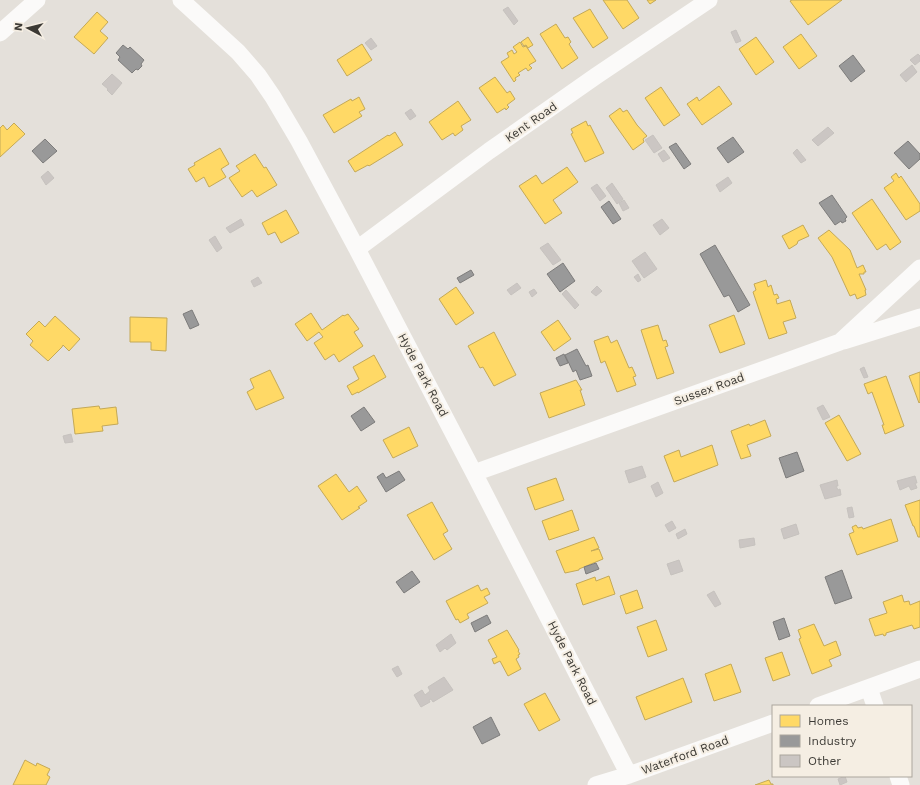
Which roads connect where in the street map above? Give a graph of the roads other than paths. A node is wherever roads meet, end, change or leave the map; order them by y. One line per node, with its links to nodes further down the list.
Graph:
1 (37, 0): 4 (street)
2 (181, 0): 5 (street, Hyde Park Road)
3 (709, 0): 5 (street, Kent Road)
4 (0, 33)
5 (357, 249): 9 (street, Hyde Park Road)
6 (920, 268): 8 (street, Sussex Road)
7 (920, 317): 8 (street)
8 (840, 342): 9 (street, Sussex Road)
9 (474, 473): 15 (street, Hyde Park Road)
10 (920, 669): 11 (street)
11 (869, 688): 12 (street); 13 (street)
12 (821, 705)
13 (875, 705)
14 (772, 723): 15 (street, Waterford Road)
15 (629, 775): 16 (street, Waterford Road)
16 (596, 785)

